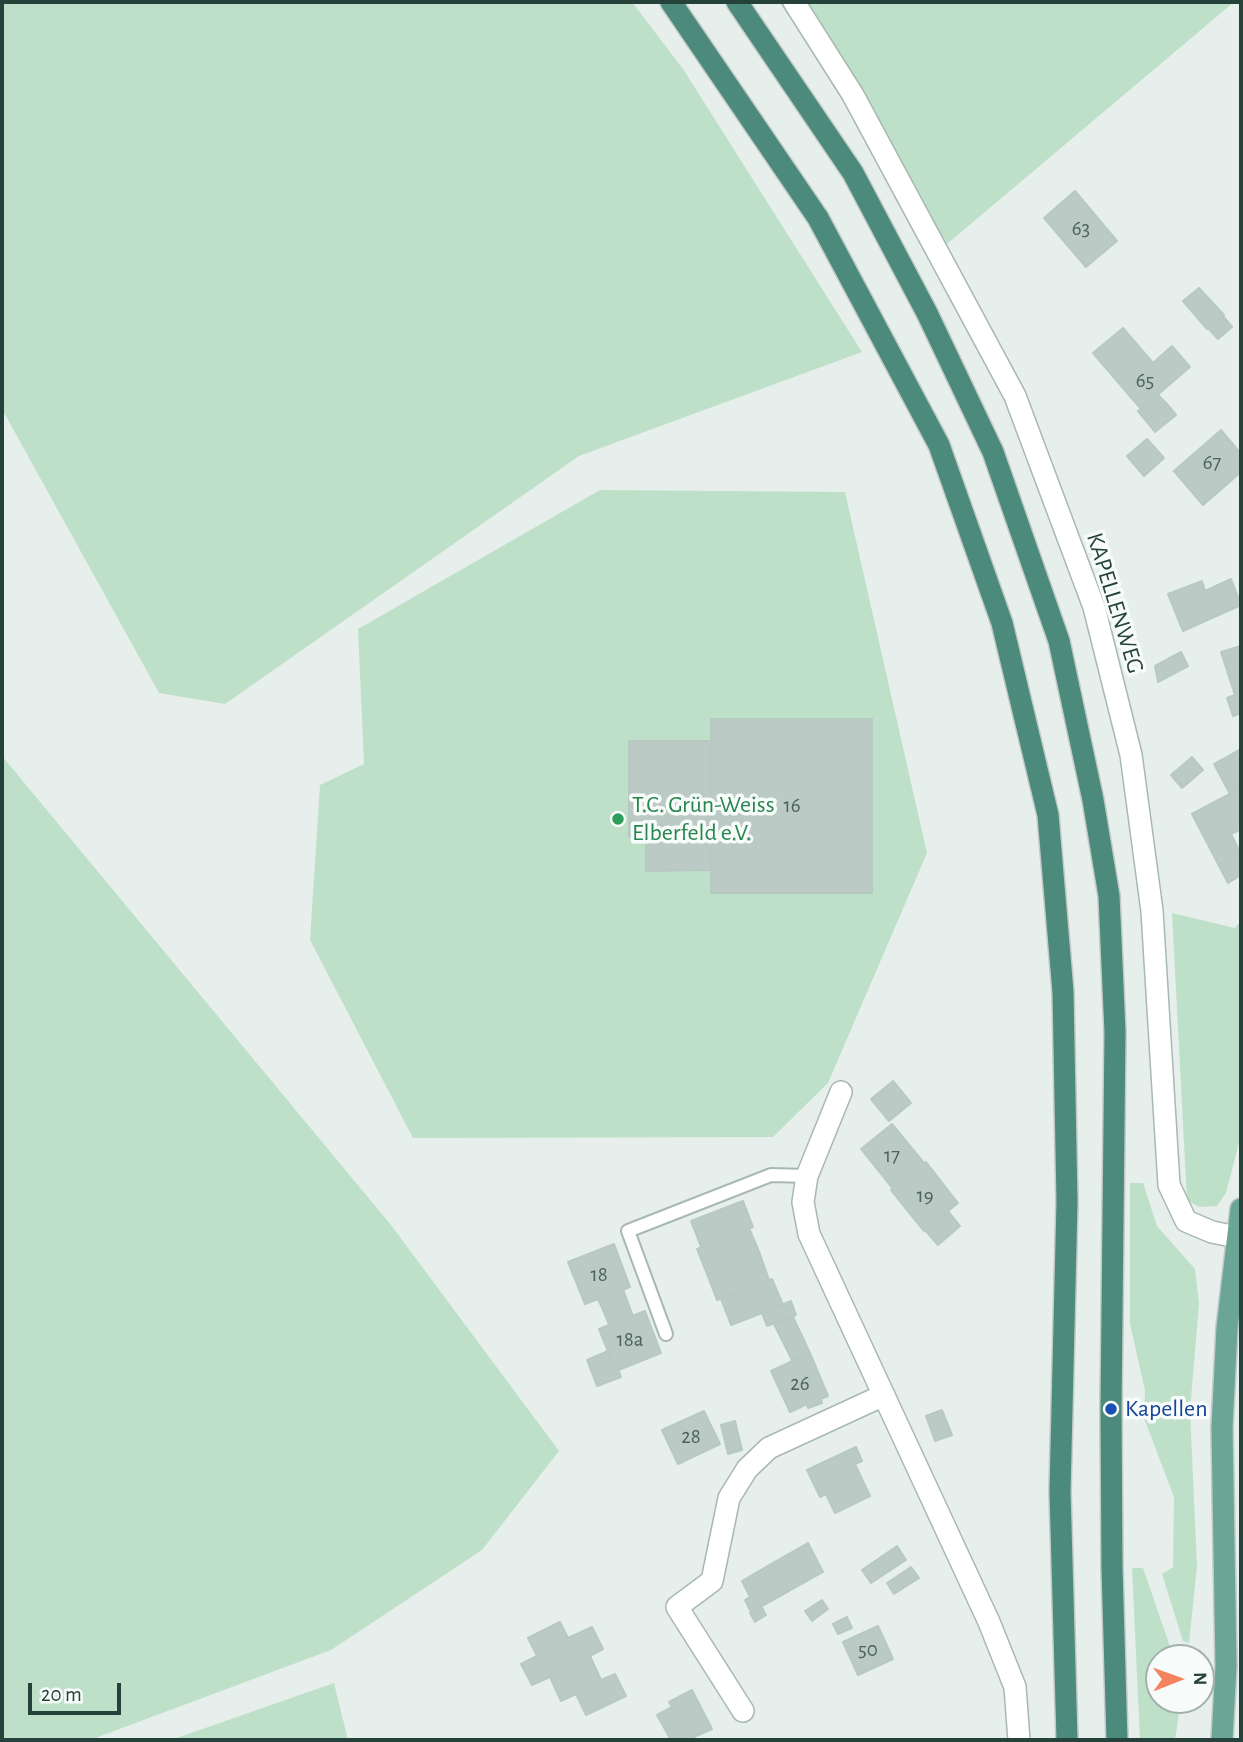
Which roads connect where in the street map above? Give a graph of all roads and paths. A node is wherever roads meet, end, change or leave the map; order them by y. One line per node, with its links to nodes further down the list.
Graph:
1 (671, 2): 12 (highway)
2 (737, 2): 13 (highway)
3 (794, 2): 7 (street, KAPELLENWEG)
4 (841, 1092): 5 (street)
5 (807, 1177): 8 (lane); 9 (street)
6 (1241, 1209): 7 (main road)
7 (1239, 1237): 14 (main road)
8 (666, 1334)
9 (884, 1395): 10 (street); 11 (street)
10 (743, 1711)
11 (1019, 1740)
12 (1067, 1740)
13 (1117, 1740)
14 (1222, 1740)

